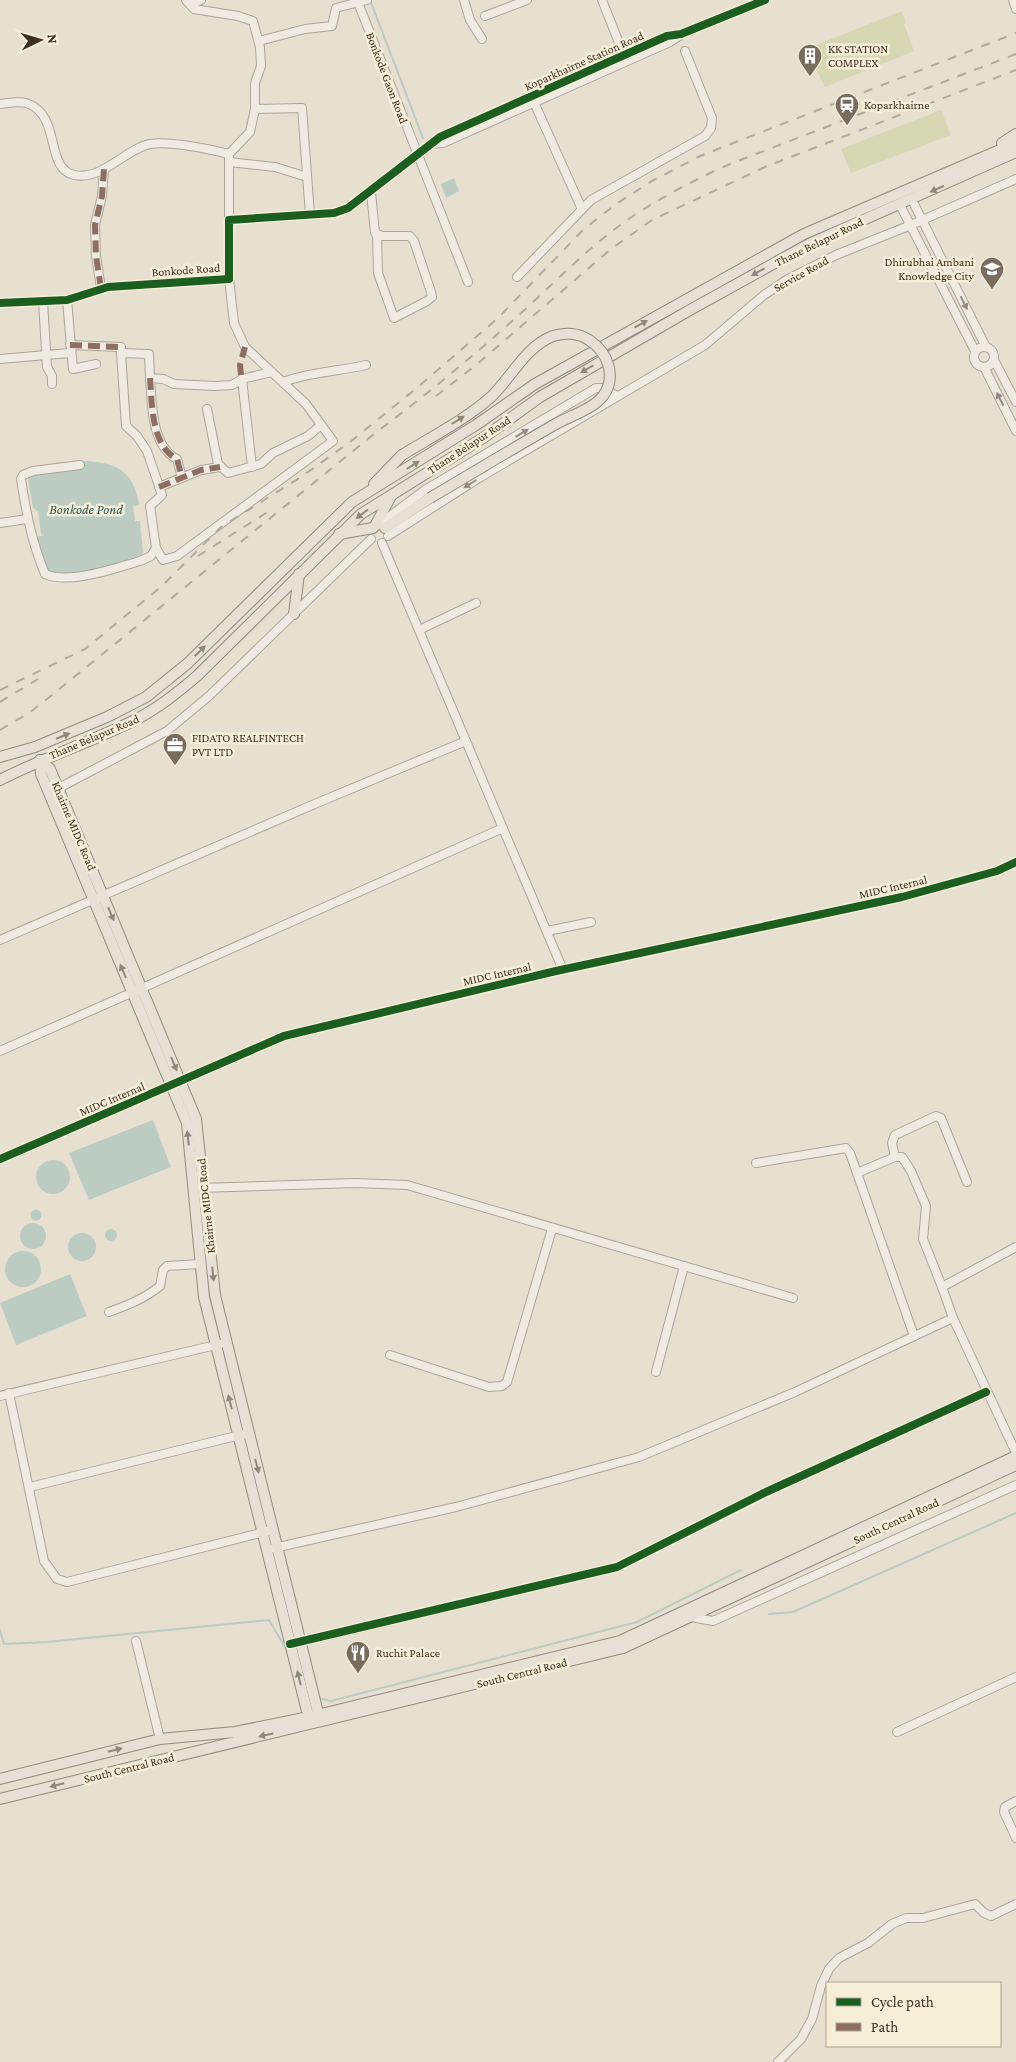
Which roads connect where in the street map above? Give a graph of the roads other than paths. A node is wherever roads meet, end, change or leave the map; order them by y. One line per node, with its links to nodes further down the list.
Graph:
1 (201, 0): 8 (street)
2 (367, 0): 9 (street)
3 (464, 0): 12 (street)
4 (527, 0): 11 (street)
5 (602, 0): 15 (street)
6 (765, 0): 15 (street, Koparkhairne Station Road)
7 (1013, 0): 10 (street)
8 (187, 1): 13 (street)
9 (357, 2): 13 (street); 22 (street, Bonkode Gaon Road)
10 (1016, 9)
11 (486, 16)
12 (482, 39)
13 (258, 41): 18 (street)
14 (685, 51): 33 (street)
15 (625, 58): 16 (street, Koparkhairne Station Road)
16 (533, 99): 22 (street, Koparkhairne Station Road); 33 (street)
17 (0, 104): 26 (street)
18 (255, 109): 23 (street); 28 (street)
19 (1016, 134): 24 (main road)
20 (1016, 142): 24 (main road)
21 (1016, 152): 27 (main road)
22 (418, 155): 30 (street); 41 (street, Bonkode Gaon Road)
23 (229, 158): 26 (street); 28 (street); 35 (street, Bonkode Road)
24 (978, 158): 71 (main road, Thane Belapur Road, one-way to 24)
25 (1016, 159): 27 (main road)
26 (104, 169): 42 (street)
27 (982, 169): 31 (main road, Thane Belapur Road, one-way to 31)
28 (307, 177): 34 (street)
29 (1016, 179): 36 (street, Service Road)
30 (370, 192): 34 (street); 38 (street)
31 (912, 200): 32 (main road, Thane Belapur Road); 36 (street)
32 (900, 205): 37 (street); 72 (main road, Thane Belapur Road, one-way to 72)
33 (581, 208): 39 (street)
34 (310, 215): 35 (street)
35 (229, 220): 40 (street, Bonkode Road)
36 (922, 220): 37 (street, Service Road); 47 (street, one-way to 47)
37 (910, 226): 49 (street); 61 (street, Service Road)
38 (377, 235): 38 (street)
39 (517, 277)
40 (230, 279): 42 (street, Bonkode Road); 56 (street)
41 (468, 282)
42 (101, 288): 43 (street, Bonkode Road)
43 (68, 300): 44 (street, Bonkode Road); 48 (street)
44 (43, 301): 45 (street, Bonkode Road); 50 (street)
45 (0, 303)
46 (121, 347): 48 (street)
47 (986, 347): 49 (street); 52 (street)
48 (70, 349): 50 (street); 53 (street)
49 (975, 351): 55 (street)
50 (47, 356): 51 (street); 60 (street)
51 (0, 359)
52 (994, 360): 55 (street); 62 (street)
53 (96, 364)
54 (366, 365): 59 (street)
55 (984, 367): 65 (street, one-way to 55)
56 (272, 372): 58 (street); 59 (street)
57 (150, 378): 58 (street); 69 (street); 70 (street)
58 (242, 380): 68 (street)
59 (283, 382): 64 (street)
60 (52, 384)
61 (617, 396): 75 (street, Service Road, one-way to 75); 75 (street, one-way to 61)
62 (1016, 402)
63 (207, 409): 67 (street)
64 (321, 425): 68 (street); 79 (street)
65 (1016, 431)
66 (80, 465): 73 (street)
67 (220, 467): 68 (street); 69 (street)
68 (252, 467)
69 (182, 478): 70 (street)
70 (159, 487): 79 (street)
71 (365, 494): 75 (main road, one-way to 75, bridge); 85 (main road, Thane Belapur Road, one-way to 71)
72 (392, 495): 75 (main road); 76 (main road, Thane Belapur Road, one-way to 76)
73 (27, 519): 74 (street); 79 (street)
74 (0, 523)
75 (380, 529): 76 (main road); 77 (street); 78 (street)
76 (339, 534): 80 (main road, Thane Belapur Road)
77 (371, 539): 78 (street); 82 (street)
78 (382, 543): 83 (street)
79 (156, 548)
80 (299, 574): 82 (main road); 87 (main road, Thane Belapur Road)
81 (476, 604): 83 (street)
82 (294, 614): 91 (street)
83 (419, 630): 84 (street)
84 (466, 741): 93 (street); 95 (street)
85 (35, 747): 86 (main road, Thane Belapur Road); 88 (main road)
86 (0, 757)
87 (40, 760): 89 (main road); 90 (main road, Thane Belapur Road); 91 (main road, Khairne MIDC Road); 92 (main road, Khairne MIDC Road)
88 (0, 762)
89 (0, 774)
90 (0, 780)
91 (59, 788): 92 (street); 95 (main road, Khairne MIDC Road)
92 (49, 793): 95 (main road, Khairne MIDC Road)
93 (503, 828): 97 (street); 100 (street)
94 (1016, 862): 99 (street, MIDC Internal)
95 (98, 897): 98 (street); 100 (main road, Khairne MIDC Road)
96 (591, 922): 97 (street)
97 (547, 931): 99 (street)
98 (0, 940)
99 (563, 970): 102 (street, MIDC Internal)
100 (137, 990): 101 (street); 102 (main road, Khairne MIDC Road)
101 (0, 1051)
102 (176, 1083): 104 (street, MIDC Internal); 108 (main road, Khairne MIDC Road)
103 (895, 1156): 106 (street); 107 (street); 113 (street)
104 (0, 1159)
105 (756, 1163): 106 (street)
106 (857, 1173): 117 (street)
107 (967, 1182)
108 (199, 1188): 109 (street); 111 (main road, Khairne MIDC Road); 118 (main road, Khairne MIDC Road, one-way to 118)
109 (552, 1229): 112 (street); 120 (street)
110 (1016, 1247): 113 (street)
111 (200, 1264): 115 (street); 119 (main road, Khairne MIDC Road)
112 (684, 1266): 114 (street); 121 (street)
113 (942, 1287): 116 (street)
114 (793, 1298)
115 (109, 1312)
116 (952, 1318): 117 (street); 122 (street)
117 (914, 1336): 132 (street)
118 (227, 1342): 119 (street); 125 (main road, Khairne MIDC Road)
119 (216, 1345): 123 (street); 126 (main road, Khairne MIDC Road, one-way to 119)
120 (390, 1355)
121 (656, 1372)
122 (986, 1392): 127 (street); 135 (street)
123 (9, 1393): 124 (street); 130 (street)
124 (0, 1396)
125 (249, 1433): 126 (street); 131 (main road, Khairne MIDC Road, one-way to 131)
126 (238, 1435): 130 (street); 131 (main road, Khairne MIDC Road)
127 (1016, 1454): 137 (main road, South Central Road)
128 (1016, 1464): 133 (main road, South Central Road)
129 (1016, 1485): 133 (street)
130 (30, 1486): 131 (street)
131 (268, 1531): 132 (main road, Khairne MIDC Road)
132 (272, 1549): 135 (main road, Khairne MIDC Road)
133 (691, 1616): 137 (main road, South Central Road)
134 (136, 1641): 139 (street)
135 (295, 1643): 137 (main road, Khairne MIDC Road)
136 (1016, 1677): 138 (street)
137 (315, 1720): 139 (main road, South Central Road); 141 (main road, South Central Road, one-way to 141)
138 (897, 1732)
139 (160, 1739): 140 (main road, South Central Road, one-way to 139)
140 (0, 1779)
141 (0, 1799)
142 (1016, 1801): 143 (street)
143 (1016, 1838)
144 (1016, 1904): 145 (street)
145 (778, 2062)

